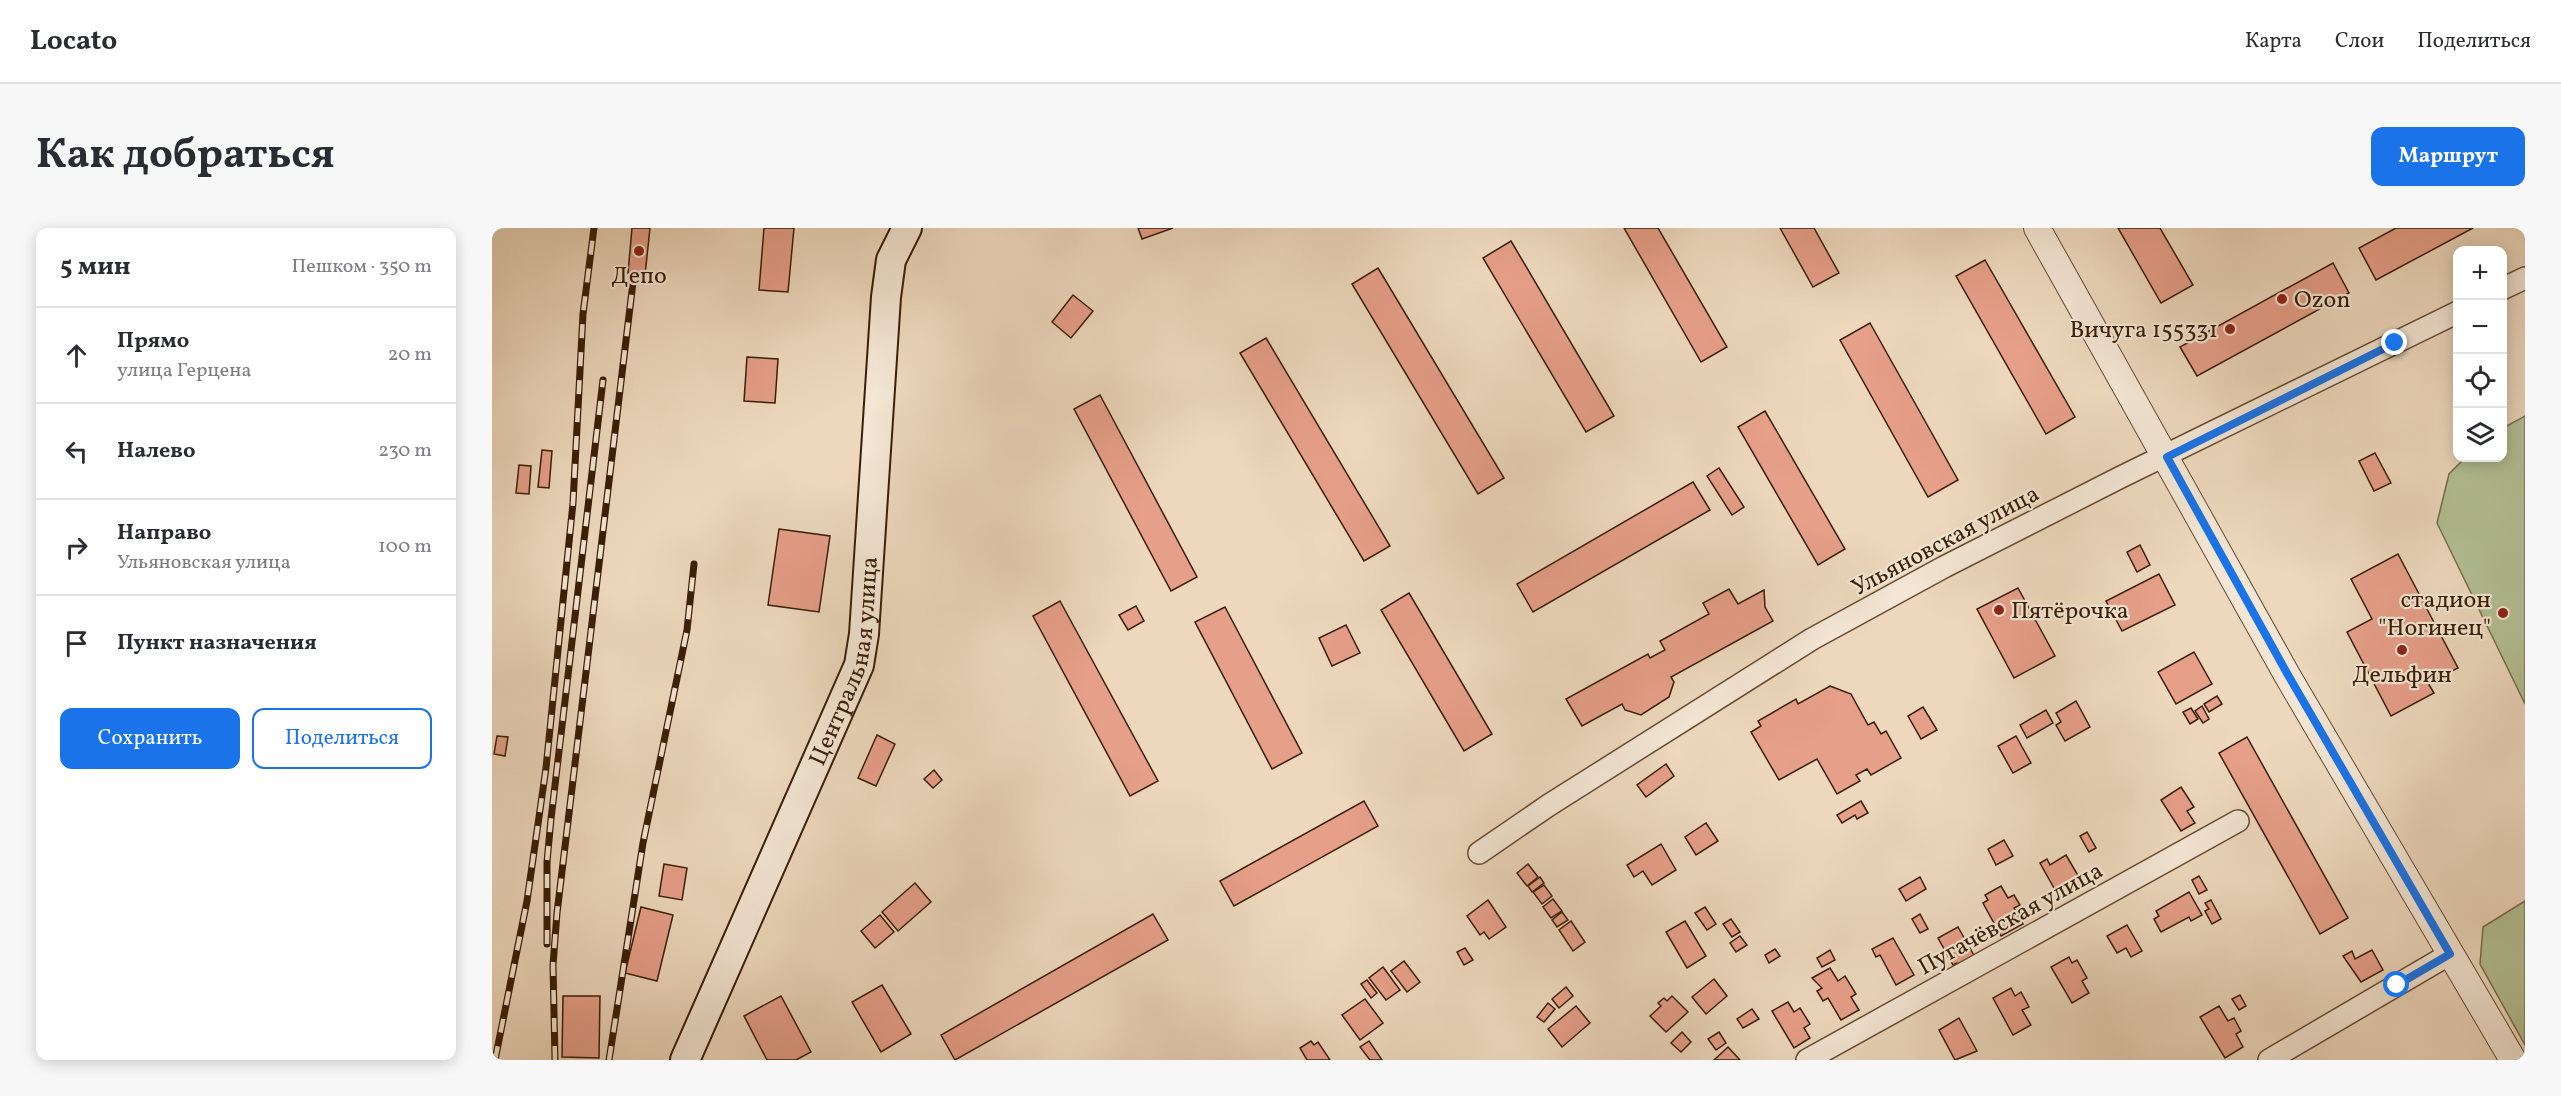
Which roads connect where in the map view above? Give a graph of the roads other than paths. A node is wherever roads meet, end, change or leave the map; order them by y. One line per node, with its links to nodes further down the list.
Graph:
1 (2037, 228): 6 (street)
2 (902, 230): 10 (main road, Центральная улица)
3 (2525, 278): 4 (street)
4 (2507, 287)
5 (2453, 314): 6 (street, Ульяновская улица)
6 (2167, 457): 8 (street, Ульяновская улица); 9 (street)
7 (2238, 821): 11 (street, Пугачёвская улица)
8 (1479, 853)
9 (2450, 954): 12 (street); 13 (street)
10 (685, 1060)
11 (1807, 1060)
12 (2269, 1060)
13 (2513, 1060)

